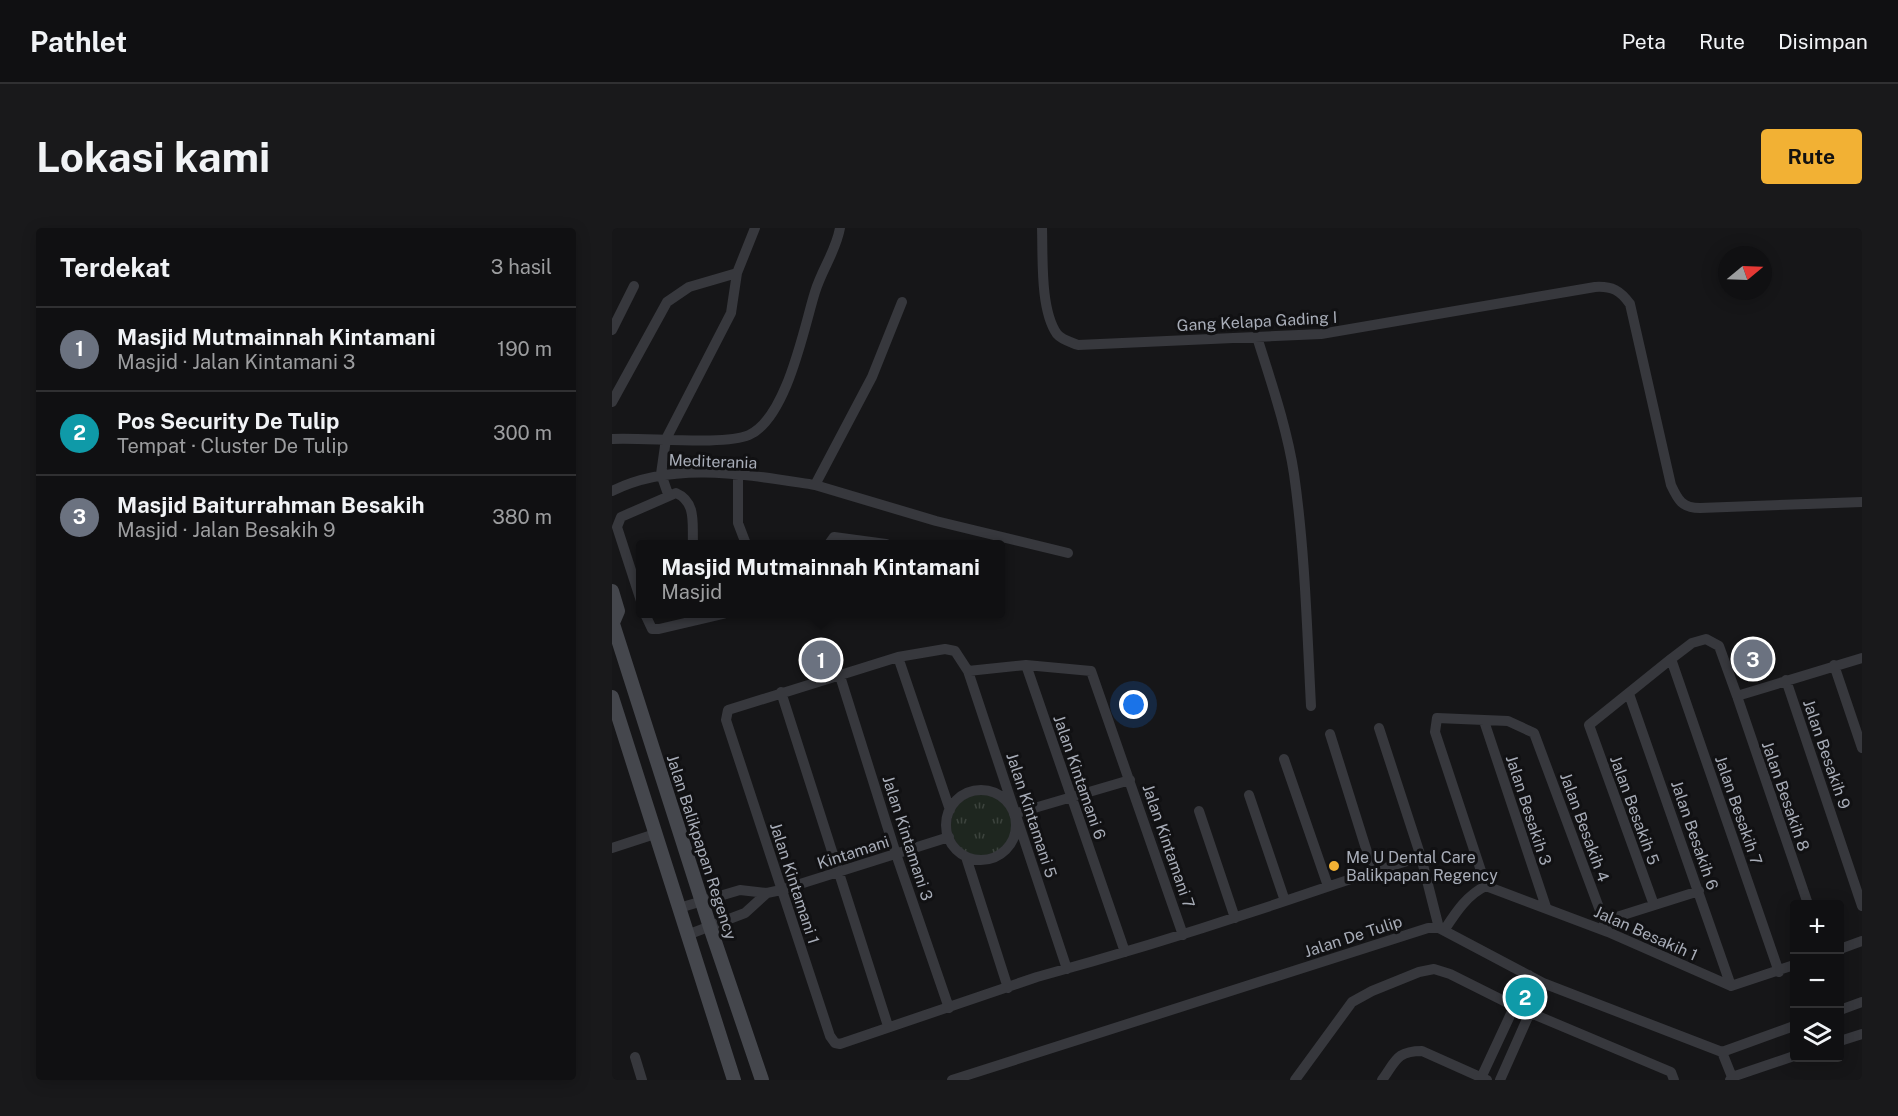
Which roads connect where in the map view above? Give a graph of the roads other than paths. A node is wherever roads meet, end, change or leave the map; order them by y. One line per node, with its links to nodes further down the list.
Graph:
1 (755, 228): 4 (street)
2 (840, 228): 11 (street)
3 (1042, 228): 8 (street, Gang Kelapa Gading I)
4 (737, 273): 9 (street); 11 (street)
5 (634, 286): 7 (street)
6 (902, 302): 14 (street)
7 (612, 330)
8 (1257, 338): 17 (street, Gang Kelapa Gading I); 40 (street)
9 (612, 402)
10 (612, 439): 11 (street)
11 (666, 439): 12 (street)
12 (661, 474): 13 (street, Mediterania); 15 (street, Mediterania); 16 (street)
13 (738, 474): 14 (street, Mediterania); 19 (street)
14 (815, 485): 22 (street, Mediterania)
15 (612, 491)
16 (668, 494): 18 (street); 23 (street)
17 (1862, 502)
18 (693, 540)
19 (744, 540)
20 (832, 540): 21 (street)
21 (856, 540)
22 (1068, 554)
23 (636, 571)
24 (612, 591): 27 (street, Jalan Balikpapan Regency)
25 (647, 618): 26 (street)
26 (706, 618)
27 (612, 625): 67 (street, Jalan Balikpapan Regency)
28 (898, 657): 33 (street); 34 (street); 49 (street)
29 (1862, 658): 32 (street)
30 (1671, 659): 37 (street); 38 (street, Jalan Besakih 8); 84 (street, Jalan Besakih 7)
31 (1026, 665): 33 (street); 46 (street); 48 (street, Jalan Kintamani 6)
32 (1834, 665): 35 (street); 44 (street)
33 (968, 671): 51 (street, Jalan Kintamani 5)
34 (840, 676): 36 (street); 55 (street, Jalan Kintamani 3)
35 (1786, 680): 38 (street); 69 (street, Jalan Besakih 9)
36 (781, 692): 59 (street); 62 (street, Jalan Kintamani 1)
37 (1629, 694): 63 (street, Jalan Besakih 6); 68 (street, Jalan Besakih 5)
38 (1737, 696): 65 (street, Jalan Besakih 8)
39 (612, 697): 52 (street)
40 (1311, 706)
41 (1484, 721): 61 (street); 70 (street, Jalan Besakih 3); 73 (street, Jalan Besakih 4)
42 (1379, 728): 57 (street)
43 (1330, 734): 58 (street)
44 (1862, 748)
45 (1284, 759): 60 (street)
46 (1130, 780): 48 (street, Jalan Kintamani 7); 78 (street, Jalan Kintamani 7)
47 (1249, 795): 66 (street)
48 (1070, 796): 51 (street, Jalan Kintamani 7); 81 (street, Jalan Kintamani 6)
49 (950, 810): 51 (street); 53 (street)
50 (1199, 811): 72 (street)
51 (1015, 813): 56 (street); 83 (street, Jalan Kintamani 5)
52 (655, 834): 54 (street); 71 (street)
53 (949, 837): 55 (street, Kintamani); 56 (street)
54 (612, 848)
55 (896, 854): 59 (street, Kintamani); 91 (street, Jalan Kintamani 3)
56 (966, 857): 88 (street)
57 (1420, 857): 58 (street); 75 (street)
58 (1373, 871): 60 (street)
59 (840, 872): 62 (street, Kintamani); 94 (street)
60 (1328, 886): 66 (street)
61 (1486, 886): 70 (street, Jalan Besakih 1); 75 (street)
62 (781, 890): 64 (street, Kintamani); 94 (street, Jalan Kintamani 1)
63 (1699, 891): 68 (street); 87 (street, Jalan Besakih 6)
64 (767, 893): 67 (street, Kintamani); 74 (street)
65 (1807, 900)
66 (1285, 901): 72 (street)
67 (702, 902): 71 (street, Kintamani); 74 (street, Jalan Balikpapan Regency)
68 (1654, 905): 73 (street)
69 (1862, 906)
70 (1546, 907): 76 (street, Jalan Besakih 1)
71 (679, 908): 77 (street)
72 (1235, 918): 78 (street)
73 (1604, 921): 76 (street, Jalan Besakih 4)
74 (710, 927): 77 (street); 105 (street, Jalan Balikpapan Regency)
75 (1442, 928): 85 (street); 106 (street, Jalan De Tulip)
76 (1608, 932): 87 (street, Jalan Besakih 1)
77 (687, 935): 104 (street)
78 (1183, 935): 81 (street)
79 (1862, 941): 80 (street)
80 (1844, 947)
81 (1125, 952): 83 (street)
82 (1790, 967): 84 (street)
83 (1067, 969): 88 (street)
84 (1779, 972): 87 (street)
85 (1529, 975): 86 (street); 90 (street)
86 (1543, 983): 93 (street); 98 (street)
87 (1731, 986)
88 (1008, 988): 91 (street)
89 (1862, 1002): 92 (street)
90 (1514, 1006): 93 (street); 102 (street); 107 (street)
91 (949, 1008): 94 (street)
92 (1844, 1008)
93 (1531, 1014): 109 (street); 110 (street)
94 (888, 1026)
95 (1790, 1027): 98 (street)
96 (1862, 1034): 97 (street)
97 (1844, 1039)
98 (1722, 1052): 101 (street)
99 (635, 1057): 103 (street)
100 (1790, 1057): 101 (street)
101 (1731, 1078)
102 (1483, 1079): 108 (street)
103 (642, 1080)
104 (734, 1080)
105 (762, 1080)
106 (952, 1080)
107 (1296, 1080)
108 (1382, 1080)
109 (1500, 1080)
110 (1674, 1080)

